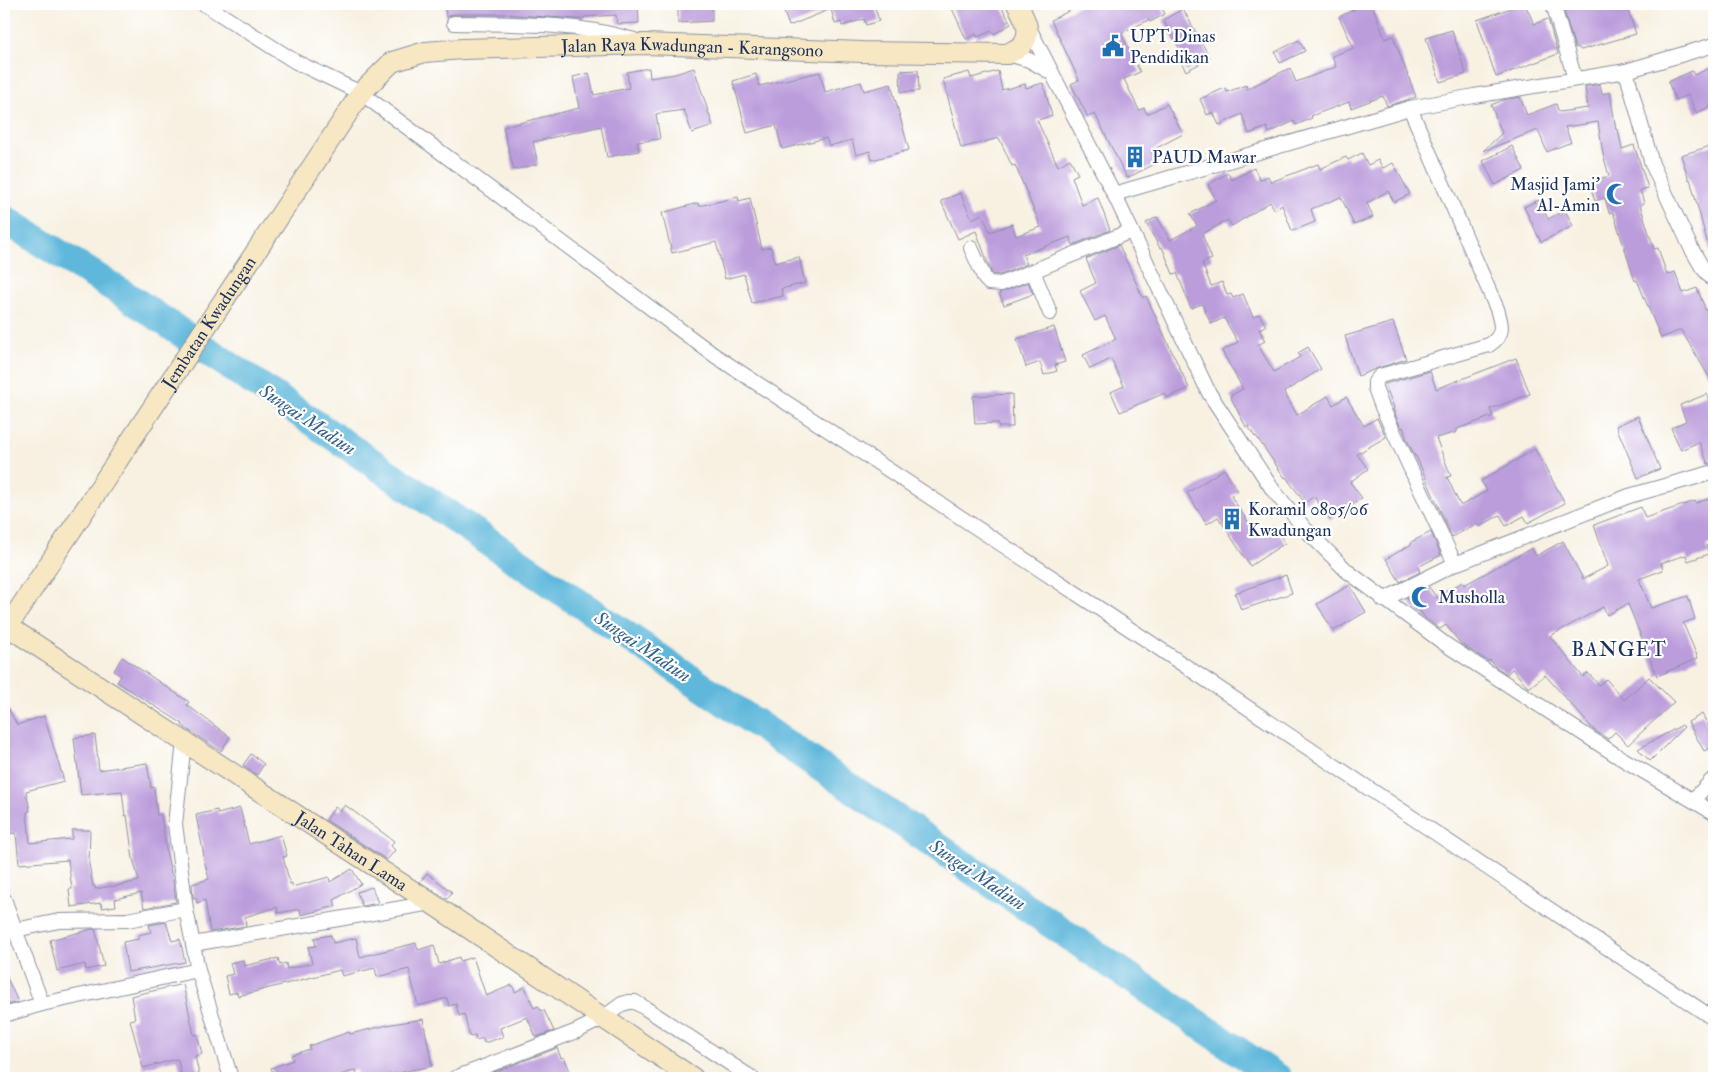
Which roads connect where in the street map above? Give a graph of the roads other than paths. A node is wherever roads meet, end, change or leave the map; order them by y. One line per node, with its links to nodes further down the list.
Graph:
1 (204, 4): 12 (street)
2 (1017, 4): 5 (main road)
3 (1553, 4): 11 (street)
4 (454, 23): 6 (street)
5 (1027, 25): 8 (main road); 10 (street)
6 (646, 44): 8 (main road, Jalan Raya Kwadungan - Karangsono); 12 (main road, Jalan Raya Kwadungan - Karangsono)
7 (1714, 45): 9 (street)
8 (1008, 54): 10 (street)
9 (1626, 71): 11 (street); 19 (street)
10 (1052, 73): 15 (street)
11 (1575, 79): 13 (street)
12 (361, 93): 14 (main road, Jalan Raya Kwadungan - Karangsono); 38 (street)
13 (1410, 108): 15 (street); 22 (street)
14 (343, 120): 24 (main road, Jembatan Kwadungan)
15 (1114, 194): 16 (street)
16 (1131, 231): 18 (street); 23 (street)
17 (971, 248): 18 (street)
18 (1033, 271): 20 (street)
19 (1714, 281)
20 (1050, 313)
21 (1714, 472): 22 (street)
22 (1455, 564): 23 (street)
23 (1383, 600): 27 (street)
24 (6, 625): 25 (main road, Jalan Tahan Lama)
25 (184, 742): 30 (main road, Jalan Tahan Lama); 31 (street)
26 (1714, 778): 27 (street)
27 (1693, 800): 28 (street)
28 (1714, 813)
29 (4, 899): 32 (street)
30 (431, 904): 33 (street); 37 (main road, Jalan Tahan Lama)
31 (186, 909): 32 (street); 33 (street)
32 (15, 930): 35 (street)
33 (193, 944): 34 (street)
34 (198, 970): 35 (street); 39 (street)
35 (42, 1004): 36 (street)
36 (4, 1016)
37 (603, 1018): 40 (street); 41 (main road, Jalan Tahan Lama); 42 (street)
38 (1714, 1019)
39 (231, 1078)
40 (455, 1078)
41 (693, 1078)
42 (752, 1078)

